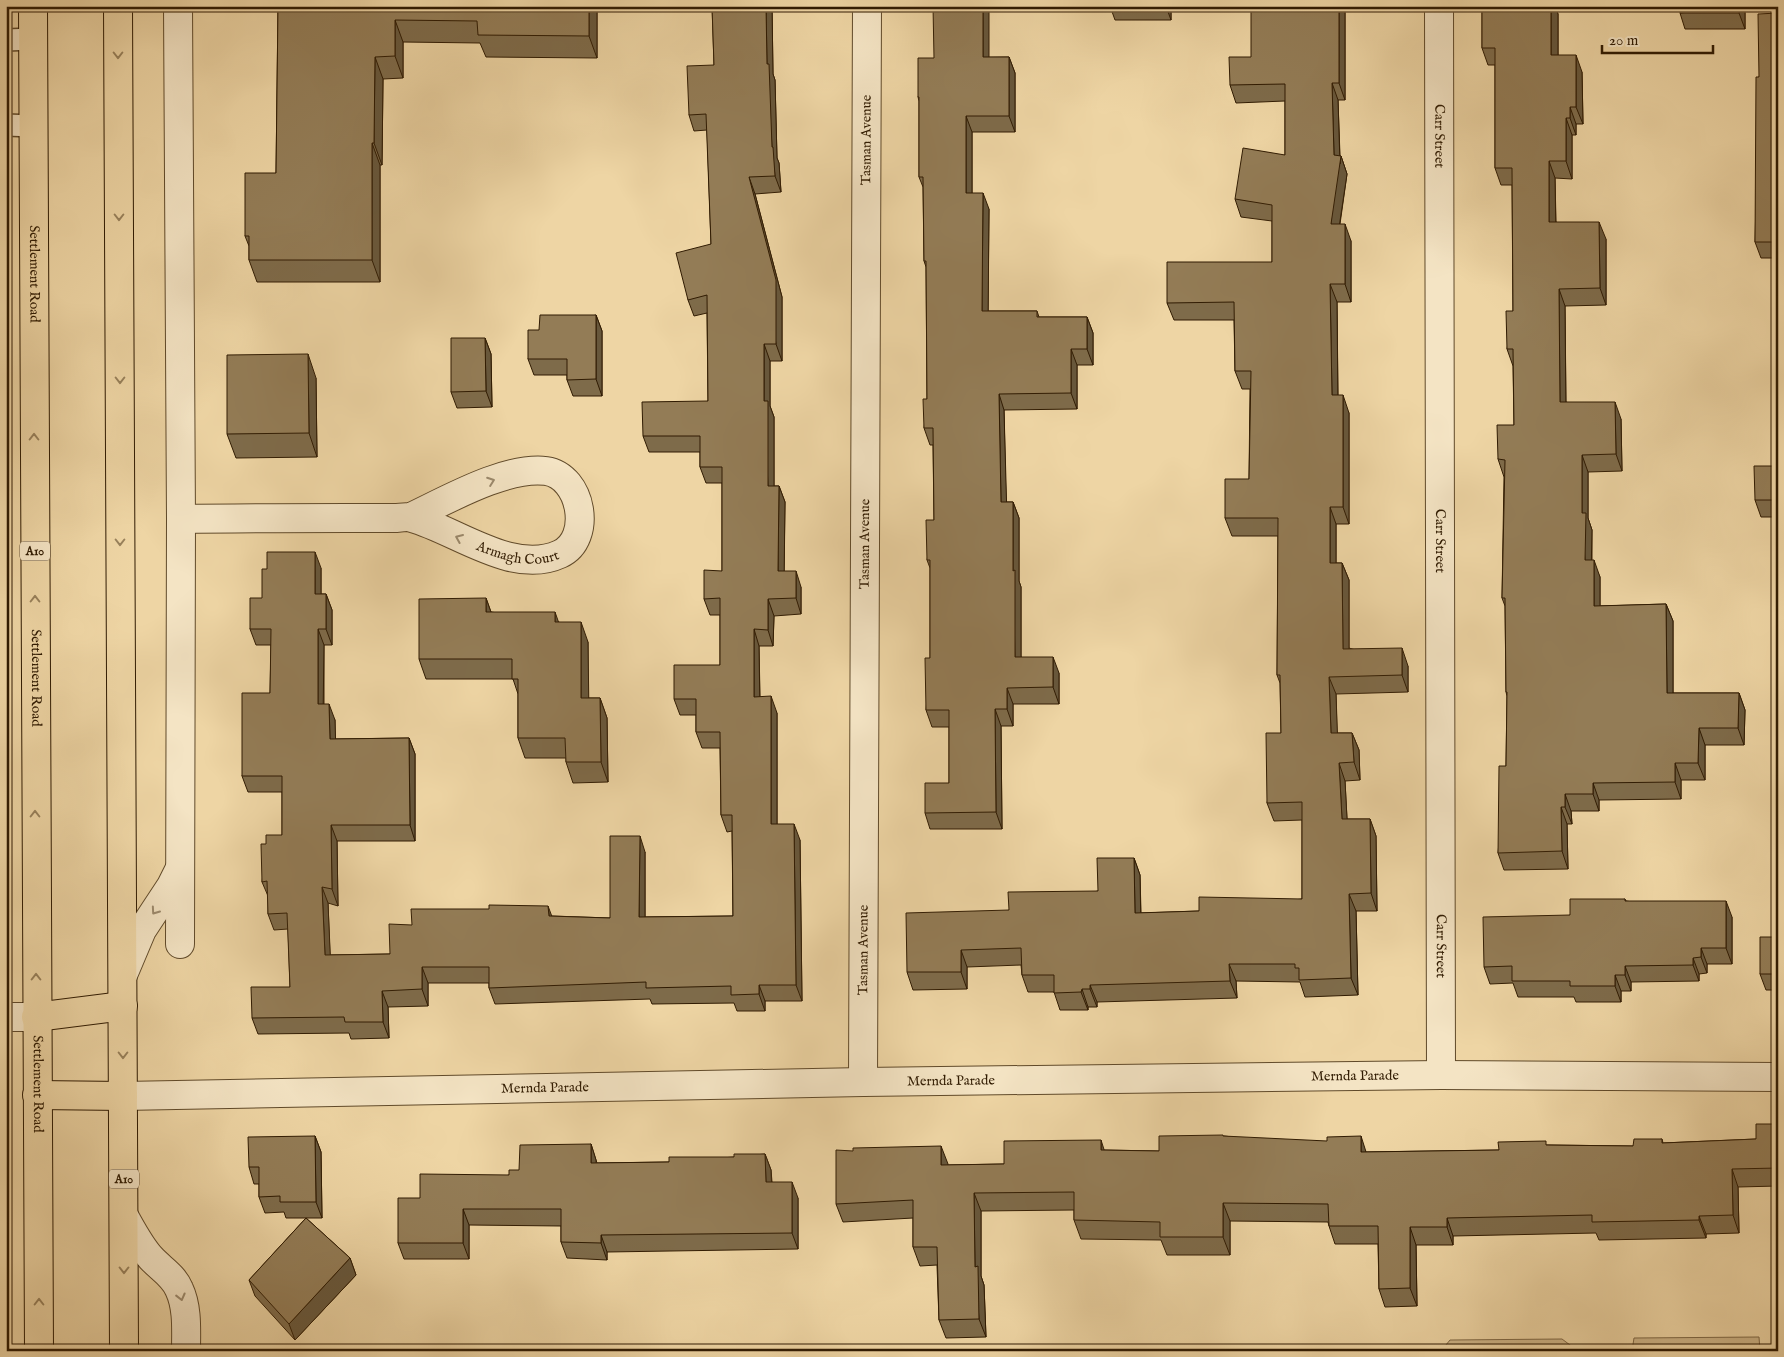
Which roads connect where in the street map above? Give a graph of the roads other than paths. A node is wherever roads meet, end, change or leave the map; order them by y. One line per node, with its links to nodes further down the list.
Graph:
1 (32, 6): 6 (highway, Settlement Road / A10)
2 (118, 6): 14 (highway, A10, one-way to 14)
3 (178, 6): 11 (street)
4 (867, 6): 20 (street, Tasman Avenue)
5 (1439, 6): 18 (street, Carr Street)
6 (33, 38): 7 (lane); 9 (highway, Settlement Road / A10)
7 (6, 40)
8 (6, 125): 9 (lane)
9 (34, 126): 17 (highway, Settlement Road / A10, one-way to 9)
10 (411, 518): 10 (street, Armagh Court, one-way to 10); 11 (street, Armagh Court)
11 (181, 519): 12 (street)
12 (180, 869): 13 (street); 14 (street, one-way to 14)
13 (180, 944)
14 (123, 975): 15 (highway, A10)
15 (123, 1006): 17 (highway); 22 (highway, A10, one-way to 22)
16 (6, 1017): 17 (street)
17 (36, 1017): 21 (highway, Settlement Road / A10)
18 (1441, 1076): 19 (street, Mernda Parade); 20 (street, Mernda Parade)
19 (1778, 1077)
20 (863, 1082): 22 (street, Mernda Parade)
21 (37, 1095): 22 (highway); 24 (highway, Settlement Road / A10, one-way to 21)
22 (123, 1096): 23 (highway, A10)
23 (124, 1216): 25 (highway, A10, one-way to 25); 26 (street, one-way to 26)
24 (39, 1351)
25 (124, 1351)
26 (186, 1351)

